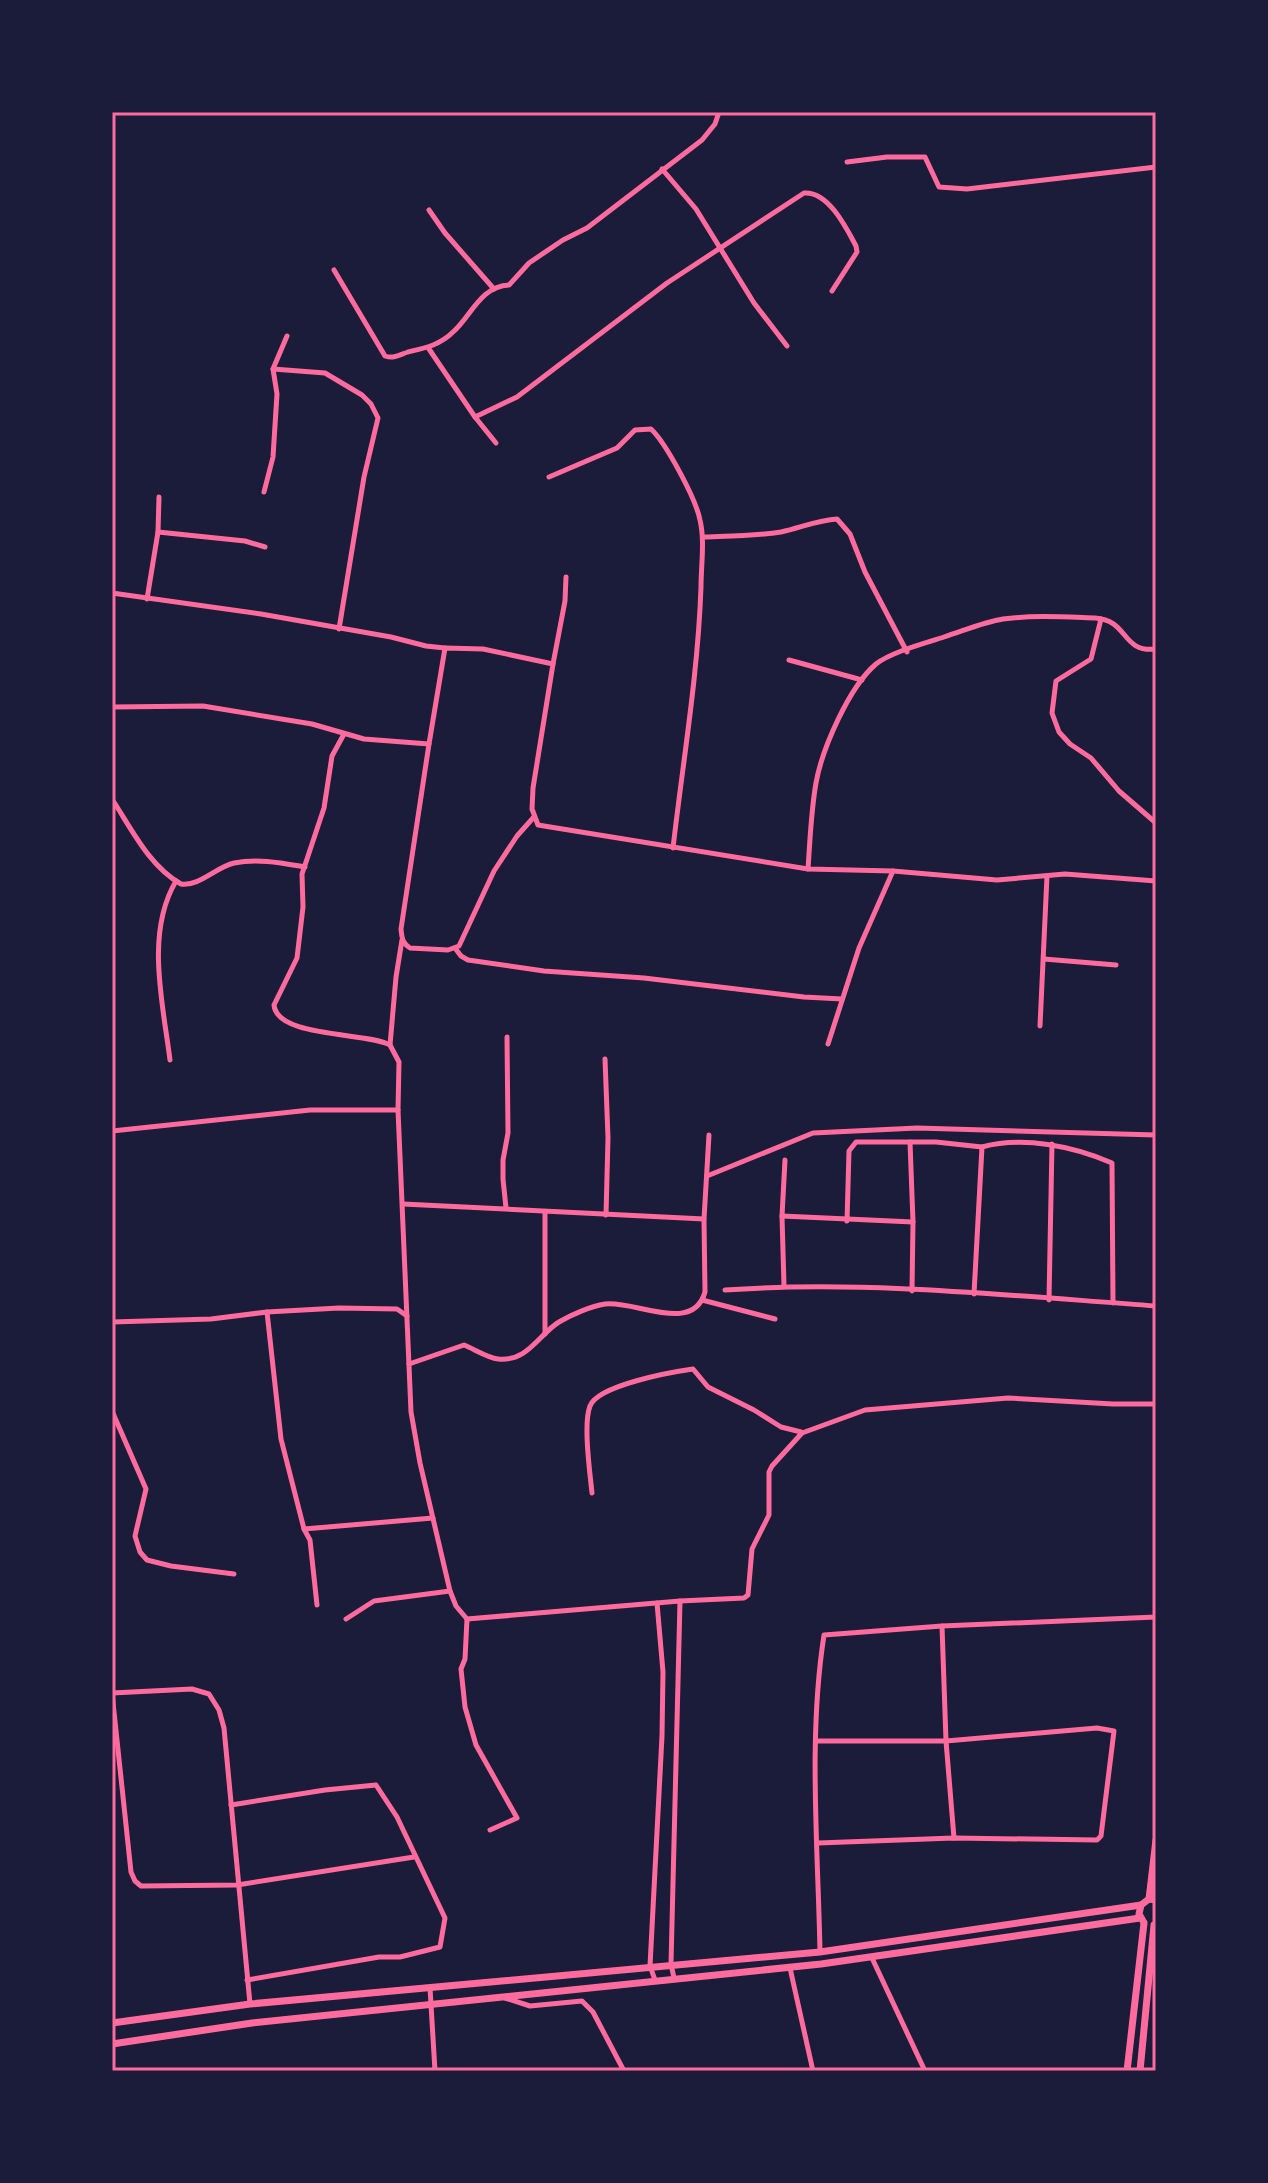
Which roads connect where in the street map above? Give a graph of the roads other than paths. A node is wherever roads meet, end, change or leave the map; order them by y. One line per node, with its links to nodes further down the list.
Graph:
1 (719, 112): 4 (street)
2 (847, 162): 3 (street)
3 (1156, 167)
4 (662, 169): 6 (street); 8 (street)
5 (429, 210): 8 (street)
6 (720, 247): 9 (street); 11 (street); 14 (street)
7 (334, 270): 12 (street)
8 (494, 289): 12 (street)
9 (832, 291)
10 (287, 336): 13 (street)
11 (787, 346)
12 (429, 349): 14 (street)
13 (273, 369): 17 (street); 26 (street)
14 (475, 417): 15 (street)
15 (496, 443)
16 (549, 477): 20 (street)
17 (264, 492)
18 (159, 497): 19 (street)
19 (158, 532): 21 (street); 24 (street)
20 (702, 537): 29 (street); 39 (street)
21 (265, 547)
22 (566, 577): 31 (street)
23 (112, 593): 24 (street)
24 (147, 599): 26 (street)
25 (1101, 619): 28 (street); 29 (street); 38 (street)
26 (339, 629): 27 (street)
27 (445, 648): 31 (street); 35 (street)
28 (1156, 649)
29 (907, 652): 32 (street)
30 (789, 660): 32 (street)
31 (553, 664): 37 (street)
32 (862, 680): 41 (street)
33 (112, 707): 34 (street)
34 (344, 734): 35 (street); 40 (street)
35 (429, 744): 46 (street)
36 (112, 799): 44 (street)
37 (533, 818): 39 (street); 47 (street)
38 (1156, 823)
39 (673, 848): 41 (street)
40 (305, 867): 44 (street); 54 (street)
41 (808, 869): 42 (street)
42 (893, 871): 43 (street); 50 (street)
43 (1047, 876): 45 (street); 48 (street)
44 (176, 881): 56 (street)
45 (1156, 881)
46 (402, 940): 47 (street); 54 (street)
47 (455, 948): 50 (street)
48 (1044, 959): 49 (street); 51 (street)
49 (1116, 965)
50 (842, 999): 53 (street)
51 (1040, 1026)
52 (507, 1037): 67 (street)
53 (828, 1044)
54 (390, 1045): 57 (street)
55 (605, 1059): 69 (street)
56 (170, 1060)
57 (398, 1110): 58 (street); 66 (street)
58 (112, 1131)
59 (709, 1135): 65 (street)
60 (1156, 1135): 65 (street)
61 (910, 1142): 63 (street); 72 (street); 73 (street)
62 (1052, 1144): 63 (street); 79 (street); 80 (street)
63 (982, 1147): 77 (street)
64 (785, 1160): 70 (street)
65 (707, 1176): 71 (street)
66 (403, 1204): 67 (street); 83 (street)
67 (506, 1208): 68 (street)
68 (545, 1212): 69 (street); 86 (street)
69 (606, 1215): 71 (street)
70 (782, 1216): 72 (street); 74 (street)
71 (704, 1219): 78 (street)
72 (847, 1221): 73 (street)
73 (913, 1222): 76 (street)
74 (784, 1286): 75 (street); 76 (street)
75 (725, 1290)
76 (912, 1291): 77 (street)
77 (974, 1294): 79 (street)
78 (702, 1300): 84 (street); 86 (street)
79 (1049, 1300): 80 (street)
80 (1113, 1303): 81 (street)
81 (1156, 1306)
82 (267, 1312): 83 (street); 85 (street); 93 (street)
83 (408, 1317): 87 (street)
84 (775, 1319)
85 (112, 1322)
86 (545, 1335): 87 (street)
87 (409, 1364): 92 (street)
88 (1156, 1404): 90 (street)
89 (112, 1411): 94 (street)
90 (802, 1433): 91 (street); 96 (street)
91 (592, 1493)
92 (433, 1518): 93 (street); 95 (street)
93 (304, 1529): 98 (street)
94 (234, 1574)
95 (450, 1591): 100 (street); 101 (street)
96 (680, 1601): 97 (street); 119 (street)
97 (657, 1603): 101 (street); 120 (street)
98 (317, 1605)
99 (1156, 1617): 102 (street)
100 (346, 1619)
101 (467, 1619): 107 (street)
102 (942, 1626): 104 (street); 105 (street)
103 (112, 1693): 106 (street); 112 (street)
104 (816, 1741): 105 (street); 110 (street)
105 (946, 1741): 108 (street); 108 (street)
106 (231, 1805): 111 (street); 112 (street)
107 (490, 1830)
108 (954, 1838): 110 (street)
109 (1156, 1840): 113 (main road)
110 (818, 1843): 117 (street)
111 (414, 1857): 112 (street); 123 (street)
112 (237, 1885): 123 (street)
113 (1154, 1900): 114 (main road)
114 (1141, 1905): 115 (main road); 117 (main road)
115 (1142, 1920): 116 (main road); 118 (main road); 135 (main road)
116 (1155, 1924): 136 (main road)
117 (820, 1952): 119 (main road)
118 (872, 1958): 121 (main road); 134 (street)
119 (671, 1964): 120 (main road); 122 (street)
120 (650, 1966): 124 (street); 125 (main road)
121 (790, 1967): 122 (main road); 133 (street)
122 (674, 1978): 124 (main road)
123 (247, 1980): 127 (street)
124 (655, 1980): 126 (main road)
125 (430, 1987): 127 (main road); 128 (street)
126 (500, 1996): 128 (main road); 132 (street)
127 (250, 2004): 129 (main road)
128 (429, 2004): 130 (main road); 131 (street)
129 (112, 2023)
130 (112, 2044)
131 (435, 2071)
132 (624, 2071)
133 (813, 2071)
134 (925, 2071)
135 (1127, 2071)
136 (1140, 2071)

